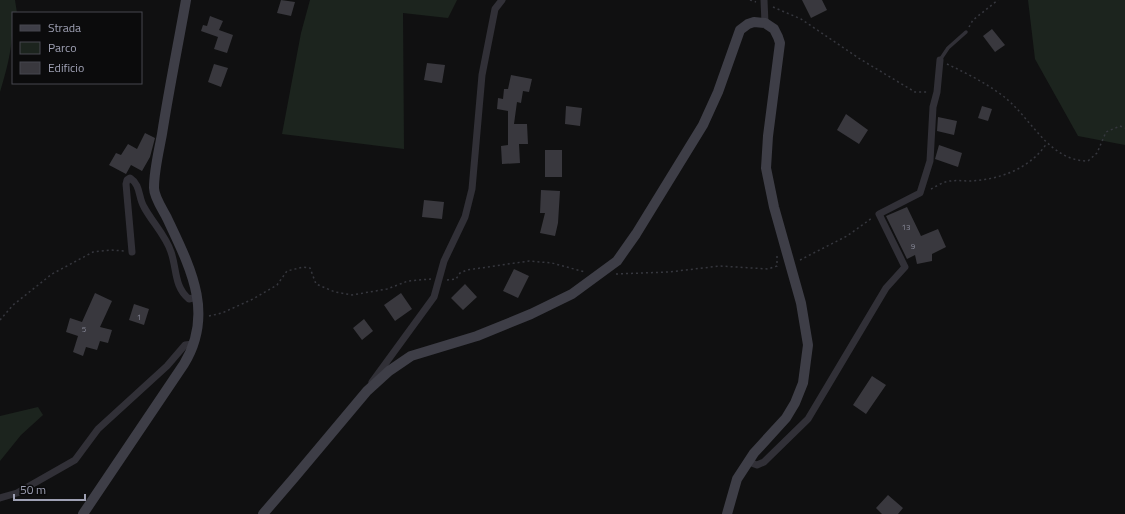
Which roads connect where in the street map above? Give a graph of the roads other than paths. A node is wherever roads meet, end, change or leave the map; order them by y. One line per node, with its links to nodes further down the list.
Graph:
1 (186, 0): 8 (street)
2 (502, 0): 10 (street)
3 (764, 2): 4 (street)
4 (766, 23): 10 (street); 11 (street)
5 (966, 32): 6 (lane)
6 (940, 60): 11 (street)
7 (132, 252): 8 (street)
8 (197, 297): 9 (street)
9 (193, 344): 12 (street); 13 (street)
10 (367, 390): 14 (street)
11 (749, 462): 15 (street)
12 (0, 498)
13 (83, 514)
14 (263, 514)
15 (727, 514)

